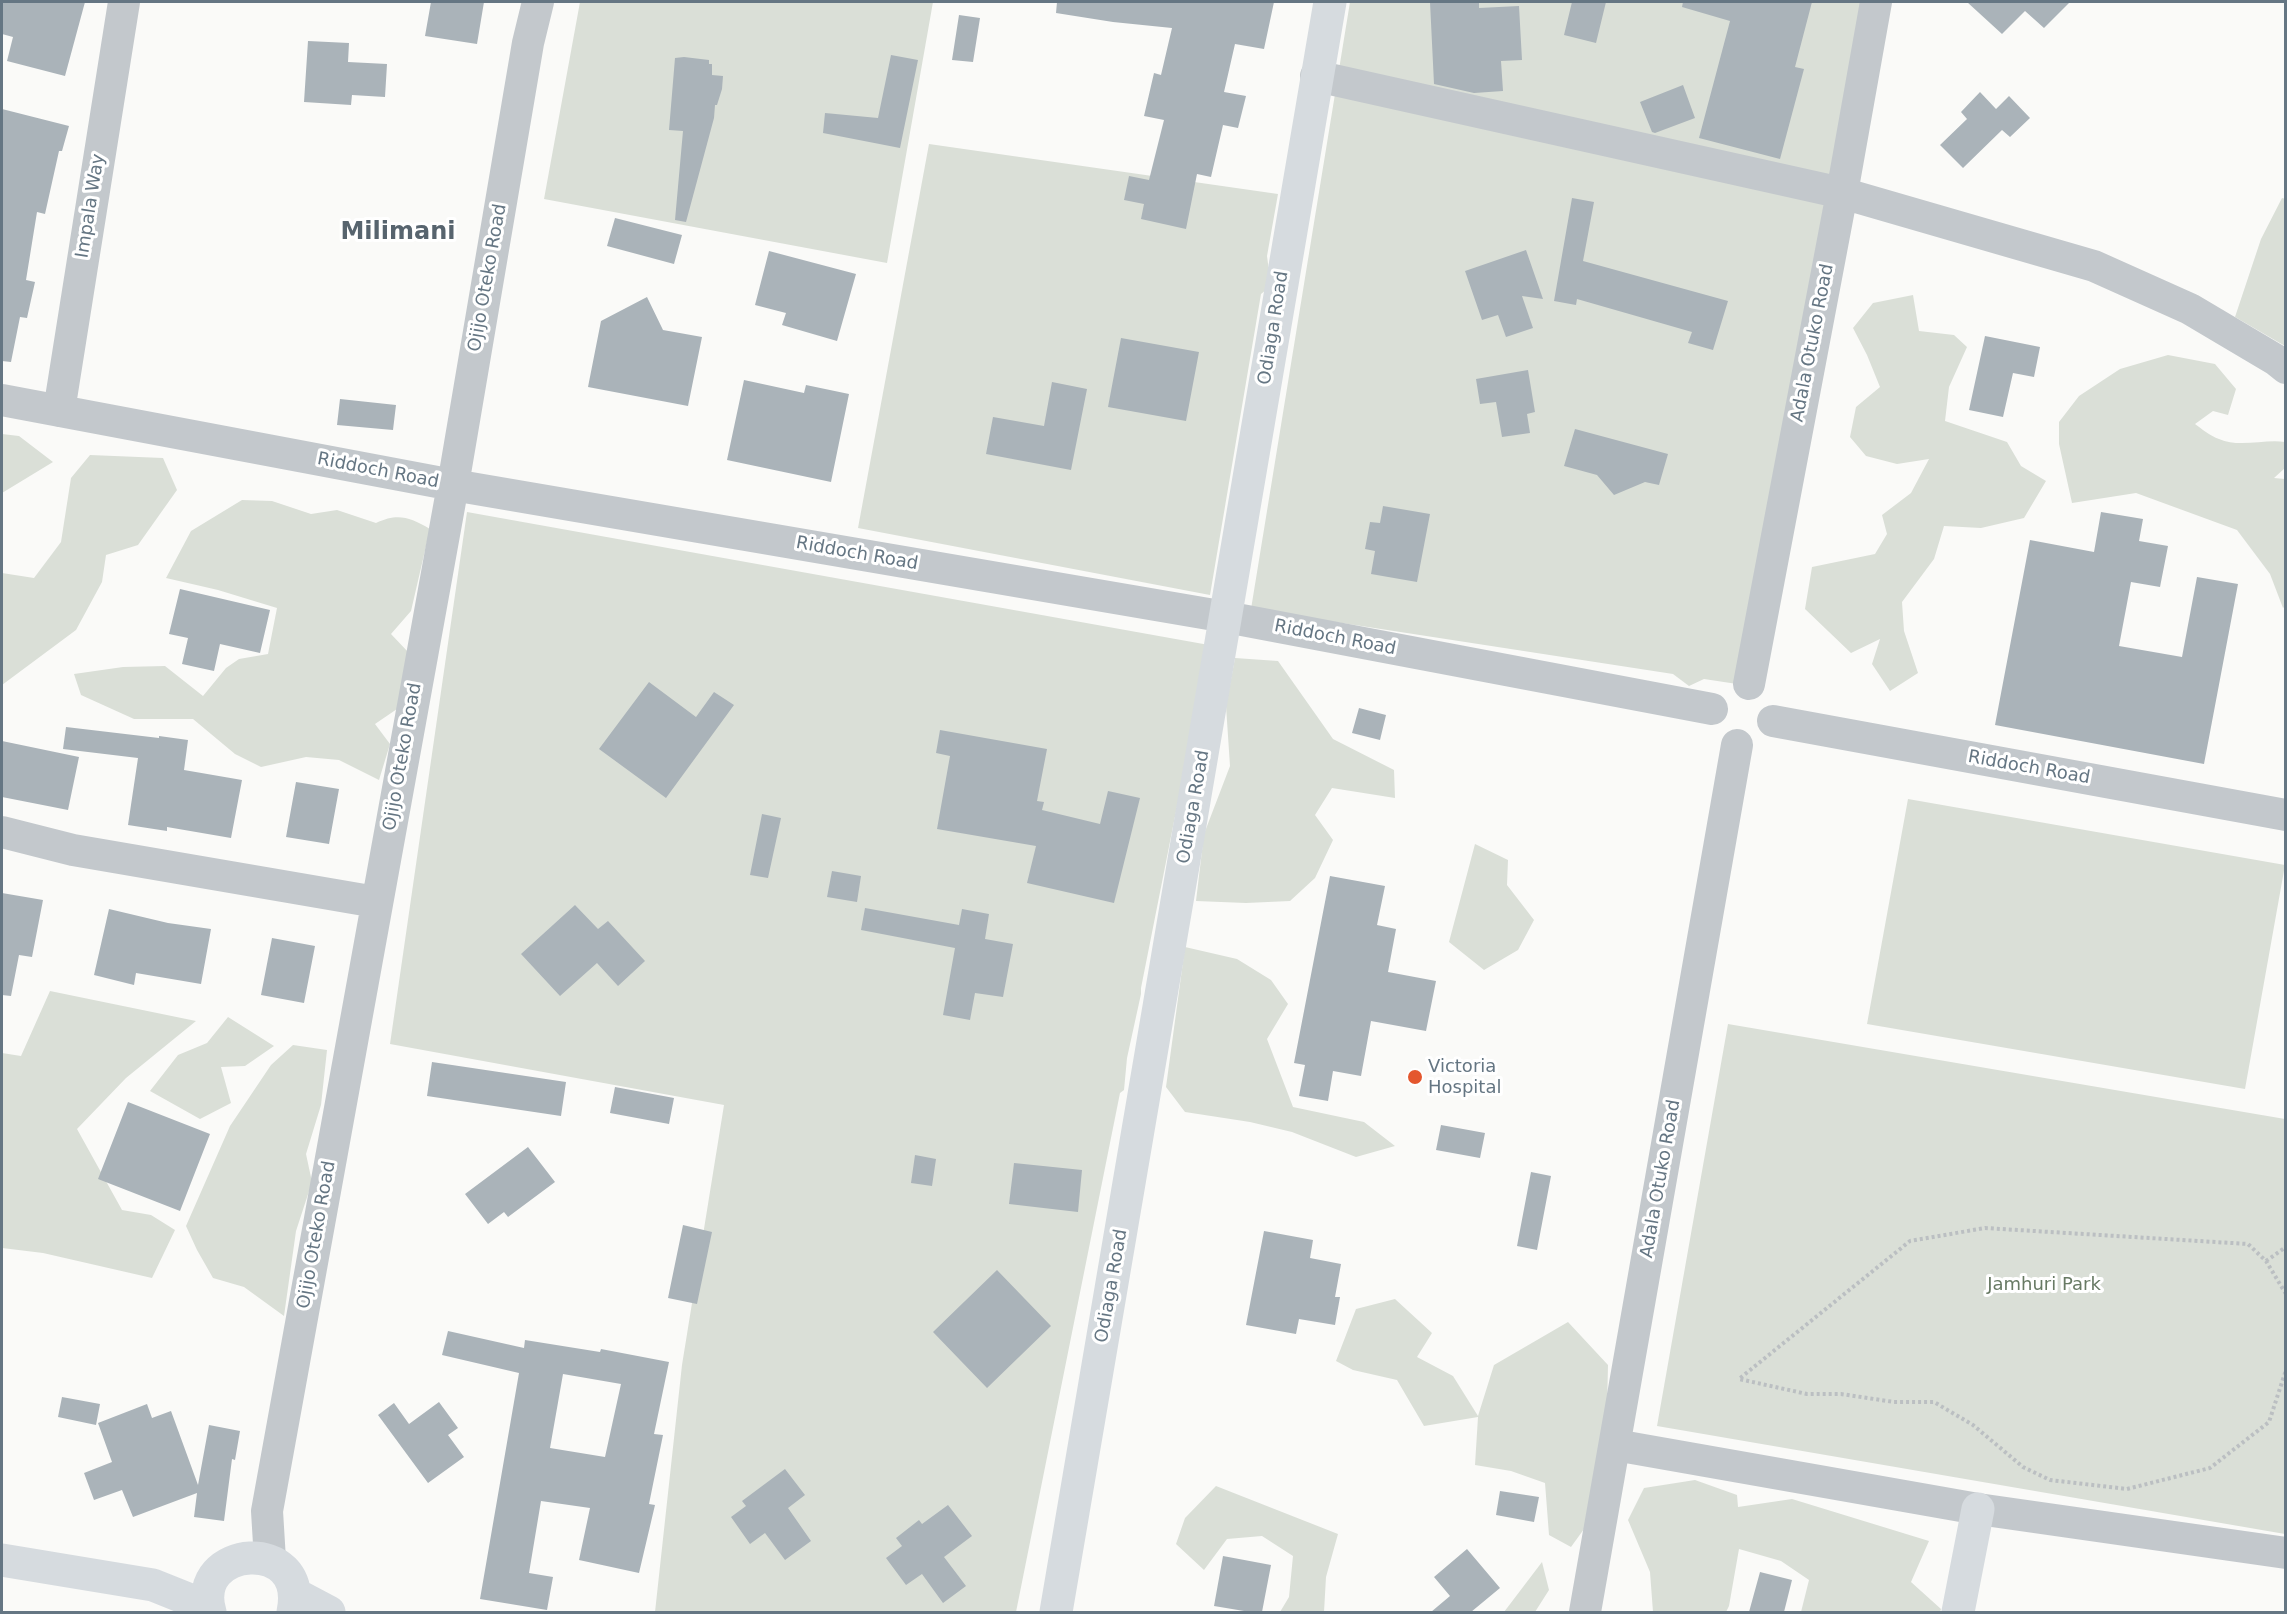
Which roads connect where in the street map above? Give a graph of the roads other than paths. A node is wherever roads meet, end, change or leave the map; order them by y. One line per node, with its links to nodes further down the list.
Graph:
1 (124, 2): 9 (street, Impala Way)
2 (538, 2): 10 (street, Ojijo Oteko Road)
3 (1330, 2): 5 (main road, Odiaga Road)
4 (1876, 2): 6 (street, Adala Otuko Road)
5 (1316, 76): 6 (street); 11 (main road, Odiaga Road)
6 (1842, 193): 7 (street); 12 (street, Adala Otuko Road)
7 (2286, 368)
8 (2, 400): 9 (street, Riddoch Road)
9 (59, 411): 10 (street, Riddoch Road)
10 (453, 485): 11 (street, Riddoch Road); 18 (street, Ojijo Oteko Road)
11 (1226, 617): 13 (street, Riddoch Road); 27 (main road, Odiaga Road)
12 (1749, 684): 13 (street); 14 (street)
13 (1712, 709): 15 (street)
14 (1773, 721): 15 (street); 16 (street, Riddoch Road)
15 (1737, 745): 19 (street, Adala Otuko Road)
16 (2286, 815)
17 (2, 832): 18 (street)
18 (376, 902): 22 (street, Ojijo Oteko Road)
19 (1615, 1445): 20 (street); 28 (street, Adala Otuko Road)
20 (1978, 1509): 21 (street); 29 (main road)
21 (2286, 1553)
22 (255, 1559): 24 (main road); 25 (main road)
23 (2, 1560): 24 (main road)
24 (210, 1600)
25 (294, 1603): 26 (main road)
26 (329, 1612)
27 (1056, 1612)
28 (1585, 1612)
29 (1958, 1612)

